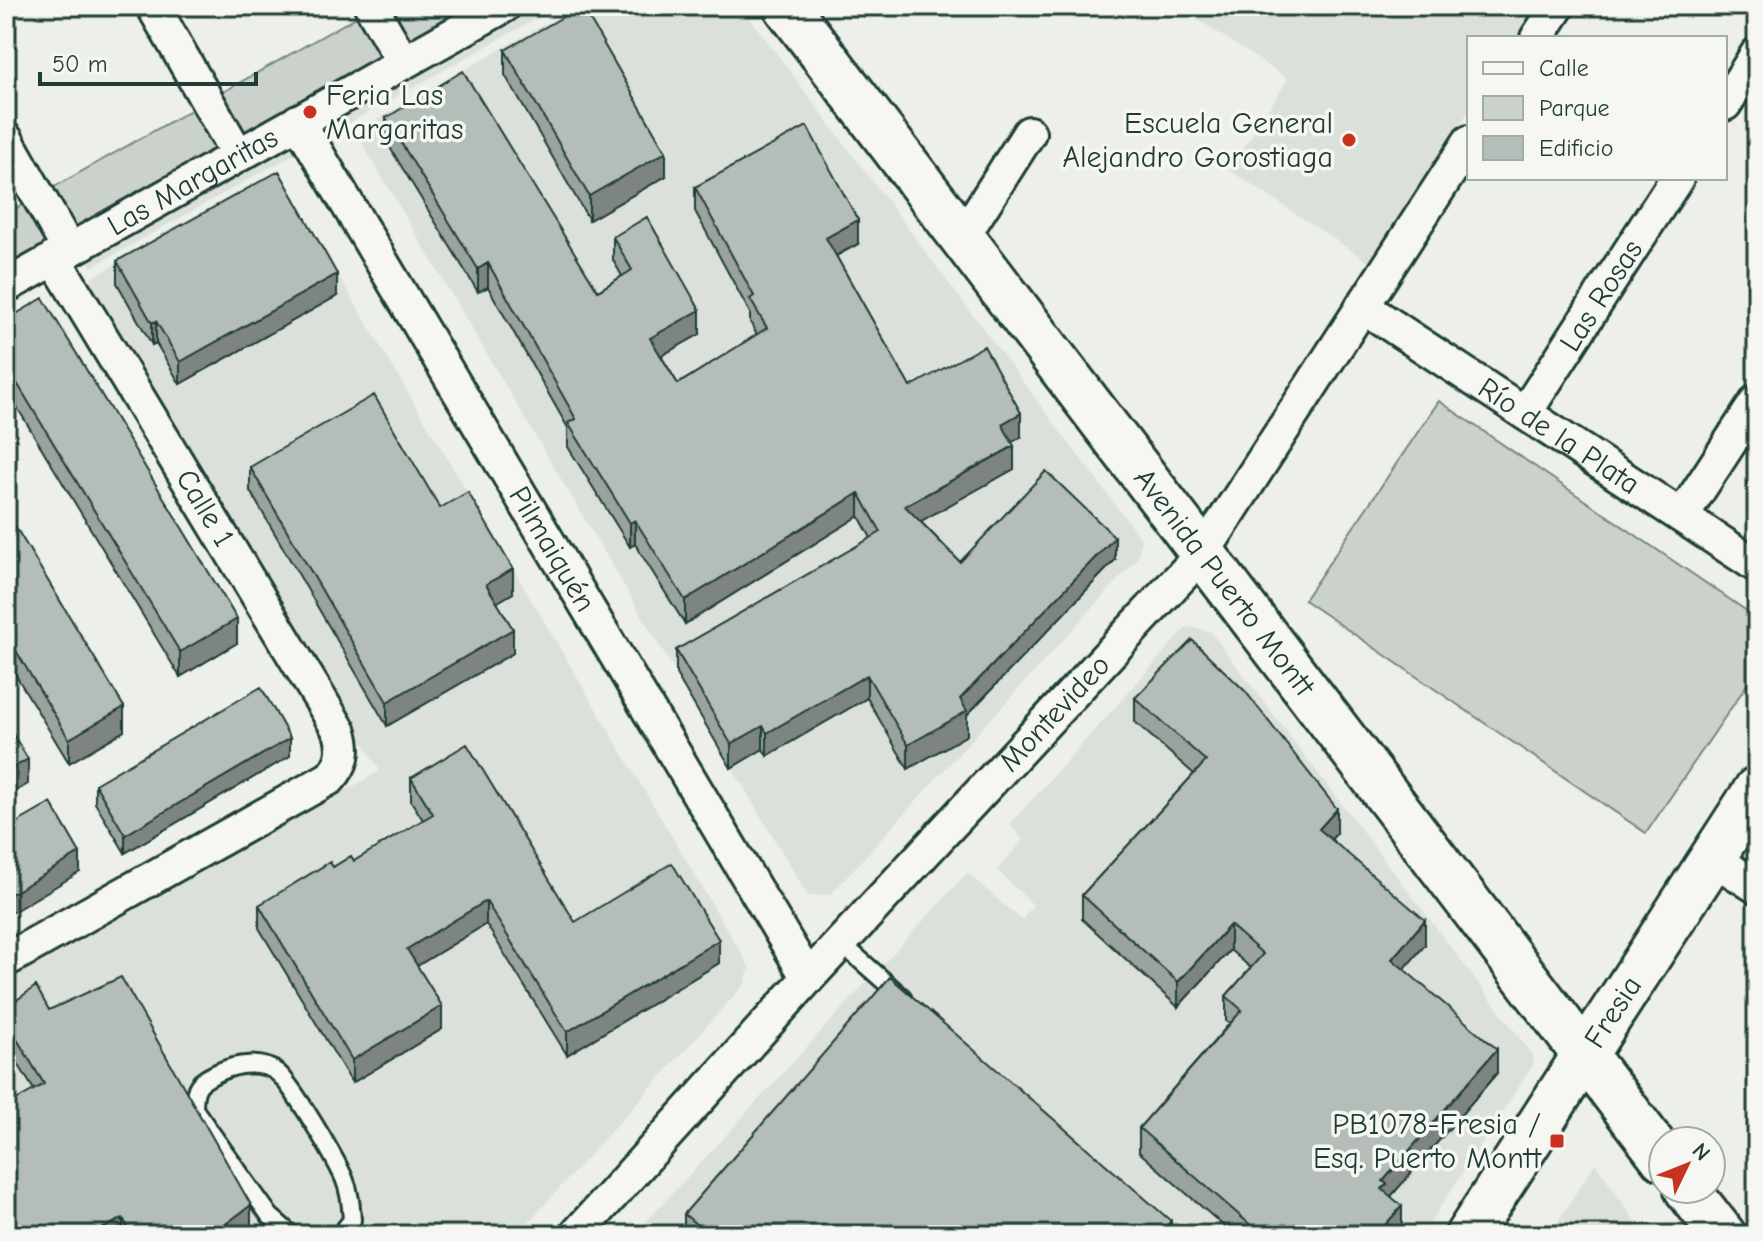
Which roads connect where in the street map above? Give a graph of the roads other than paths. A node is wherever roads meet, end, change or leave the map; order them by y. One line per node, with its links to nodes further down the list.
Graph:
1 (153, 6): 14 (street)
2 (371, 6): 8 (street)
3 (504, 6): 8 (street, Las Margaritas)
4 (786, 6): 16 (street, Avenida Puerto Montt)
5 (1558, 6): 6 (street)
6 (1538, 36)
7 (1757, 54): 9 (street)
8 (403, 62): 10 (street, Las Margaritas)
9 (1727, 101)
10 (298, 121): 14 (street, Las Margaritas); 30 (street, Pilmaiquén)
11 (1029, 133): 16 (street)
12 (6, 139): 17 (street, Calle 1)
13 (1467, 145): 19 (street, Montevideo)
14 (238, 155): 17 (street, Las Margaritas)
15 (1676, 180): 21 (street, Las Rosas)
16 (962, 238): 23 (street, Avenida Puerto Montt)
17 (62, 254): 18 (street, Las Margaritas); 29 (street, Calle 1)
18 (6, 286)
19 (1362, 306): 21 (street, Río de la Plata); 23 (street, Montevideo)
20 (1757, 401): 22 (street)
21 (1525, 413): 22 (street, Río de la Plata)
22 (1682, 516): 24 (street, Río de la Plata)
23 (1203, 553): 28 (street, Montevideo); 32 (street, Avenida Puerto Montt)
24 (1757, 566)
25 (1757, 789): 26 (street, Fresia)
26 (1712, 858): 27 (street); 32 (street, Fresia)
27 (1757, 887)
28 (841, 943): 30 (street, Montevideo); 31 (lane)
29 (6, 960)
30 (808, 978): 37 (street, Montevideo)
31 (910, 1004)
32 (1584, 1055): 33 (street, Avenida Puerto Montt); 38 (street, Fresia)
33 (1647, 1137)
34 (1700, 1205): 39 (street)
35 (292, 1235): 36 (lane)
36 (340, 1235)
37 (576, 1235)
38 (1468, 1235)
39 (1723, 1235)

